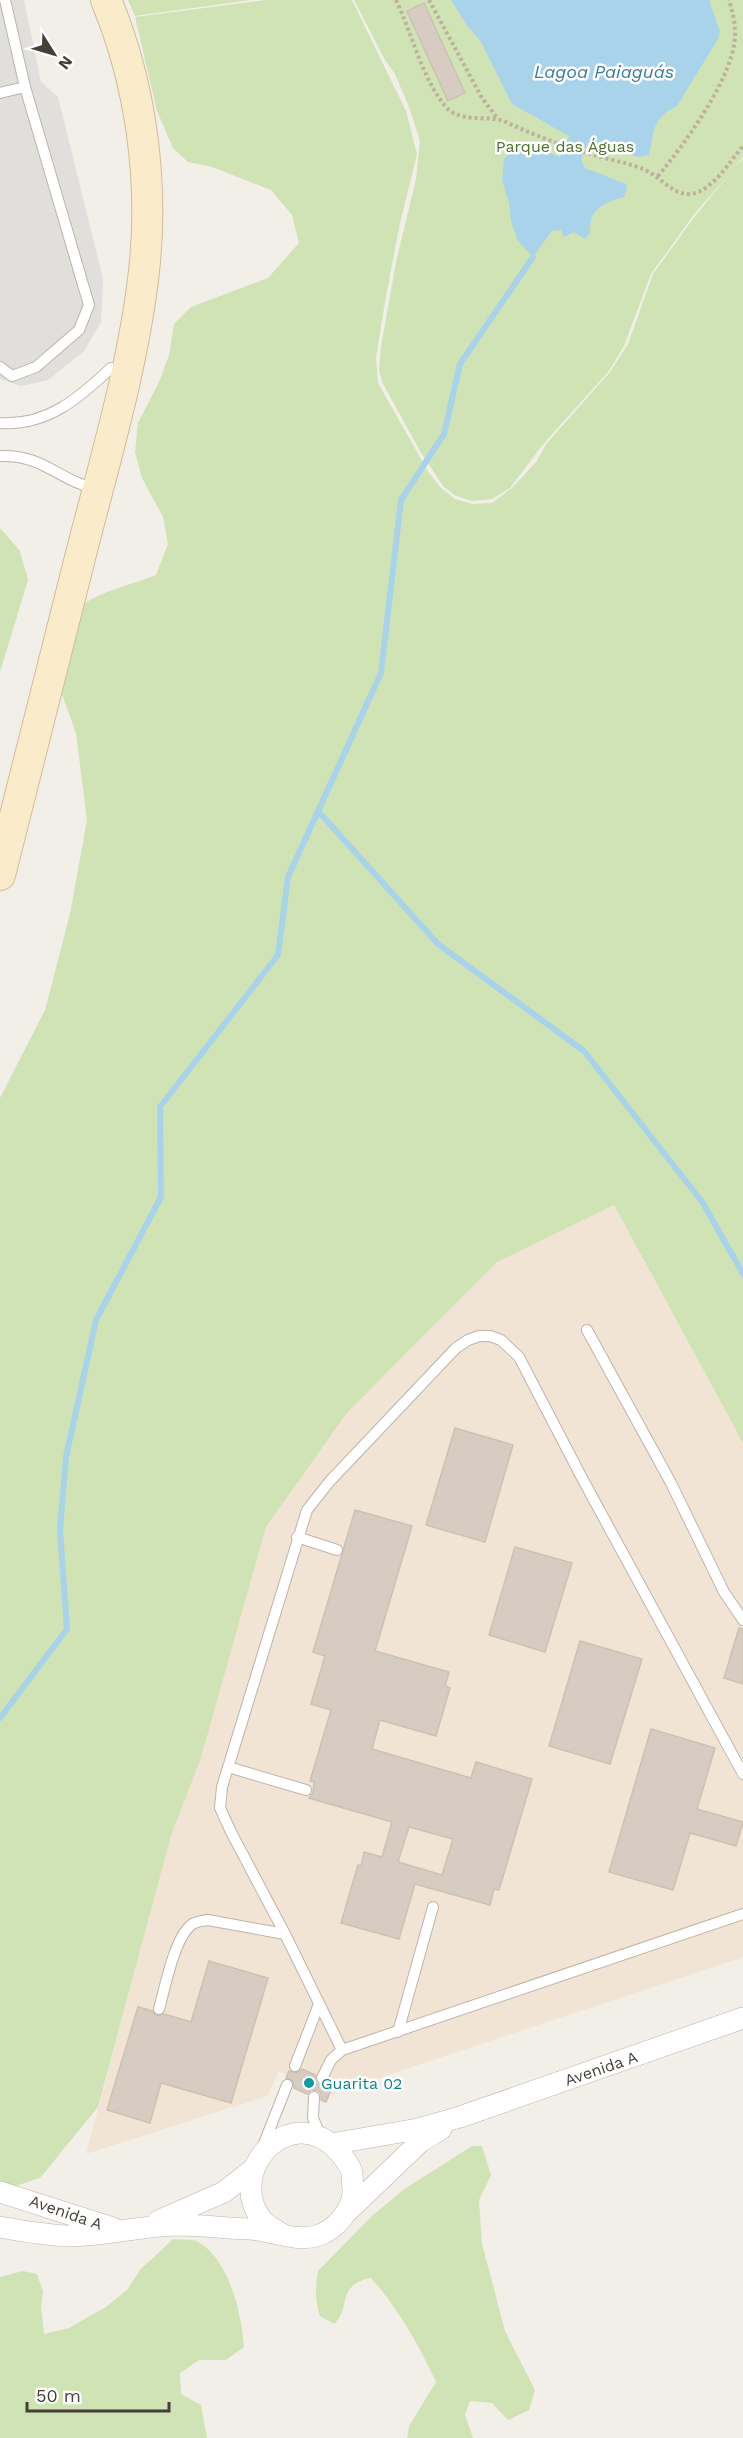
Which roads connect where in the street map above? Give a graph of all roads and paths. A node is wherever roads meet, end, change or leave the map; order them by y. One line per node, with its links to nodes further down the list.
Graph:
1 (4, 0): 7 (lane)
2 (89, 0): 13 (street)
3 (105, 0): 16 (street)
4 (396, 0): 9 (path)
5 (429, 0): 9 (path)
6 (729, 0): 11 (path)
7 (25, 87): 8 (lane); 12 (lane)
8 (0, 93)
9 (498, 119): 11 (path)
10 (743, 146): 11 (path)
11 (657, 176)
12 (0, 367)
13 (111, 368): 14 (lane); 16 (street)
14 (0, 423)
15 (0, 456): 16 (lane)
16 (89, 487): 17 (street); 18 (street)
17 (0, 798)
18 (0, 875)
19 (587, 1330): 22 (lane)
20 (297, 1537): 21 (lane); 23 (lane); 24 (lane)
21 (338, 1550)
22 (743, 1620)
23 (228, 1767): 25 (lane); 28 (lane)
24 (743, 1774)
25 (306, 1791)
26 (433, 1907): 32 (lane)
27 (743, 1914): 32 (lane)
28 (285, 1934): 29 (lane); 30 (lane)
29 (319, 2004): 33 (lane); 34 (lane)
30 (159, 2009)
31 (743, 2018): 38 (street, Avenida A)
32 (398, 2032): 33 (lane)
33 (342, 2050): 35 (lane)
34 (295, 2066)
35 (322, 2078)
36 (287, 2085): 40 (lane)
37 (314, 2097): 39 (lane)
38 (460, 2117): 39 (street); 42 (street)
39 (327, 2141): 40 (street); 42 (street)
40 (256, 2163): 44 (street); 45 (street)
41 (0, 2192): 44 (street, Avenida A)
42 (345, 2215): 45 (street)
43 (0, 2227): 44 (street, Avenida A)
44 (119, 2230): 45 (street)
45 (284, 2235)

